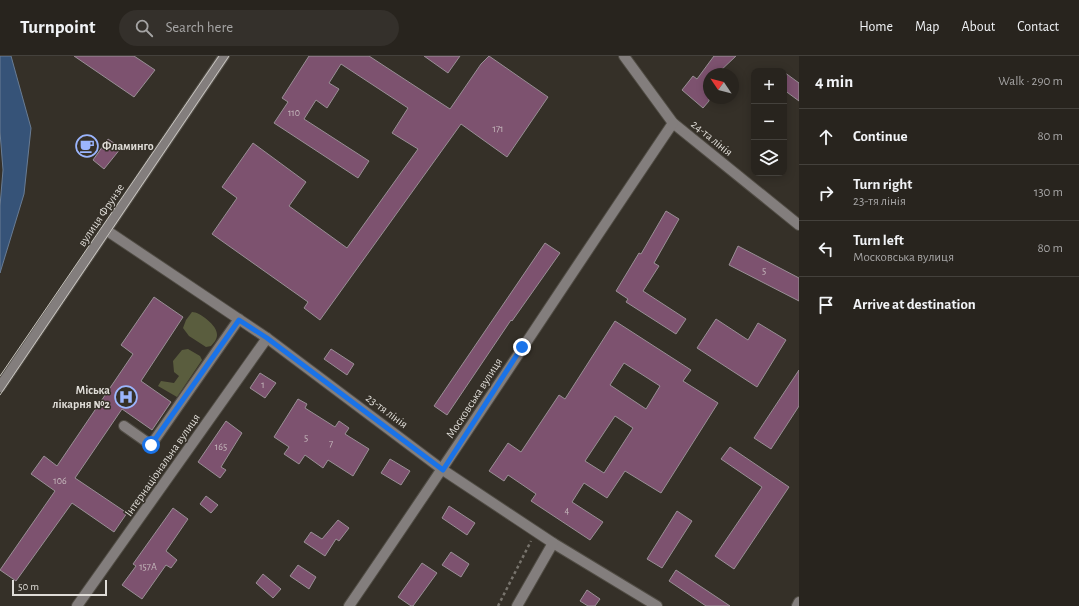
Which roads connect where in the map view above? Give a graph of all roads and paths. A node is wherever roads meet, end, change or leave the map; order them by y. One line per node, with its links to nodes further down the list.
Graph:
1 (224, 56): 5 (street, вулиця Фрунзе)
2 (624, 56): 3 (street, 24-та лінія)
3 (673, 123): 4 (street, 24-та лінія); 10 (street, Московська вулиця)
4 (799, 225)
5 (106, 230): 6 (street, 23-тя лінія); 8 (street, вулиця Фрунзе)
6 (239, 320): 7 (street, 23-тя лінія); 9 (street)
7 (267, 338): 10 (street, 23-тя лінія); 14 (street, Інтернаціональна вулиця)
8 (0, 387)
9 (124, 426)
10 (443, 470): 11 (street, 23-тя лінія); 15 (street, Московська вулиця)
11 (536, 531): 12 (street, 23-тя лінія); 16 (path)
12 (552, 542): 17 (street); 18 (street, 23-тя лінія)
13 (799, 602): 19 (street)
14 (77, 606)
15 (349, 606)
16 (498, 606)
17 (517, 606)
18 (657, 606)
19 (797, 606)

